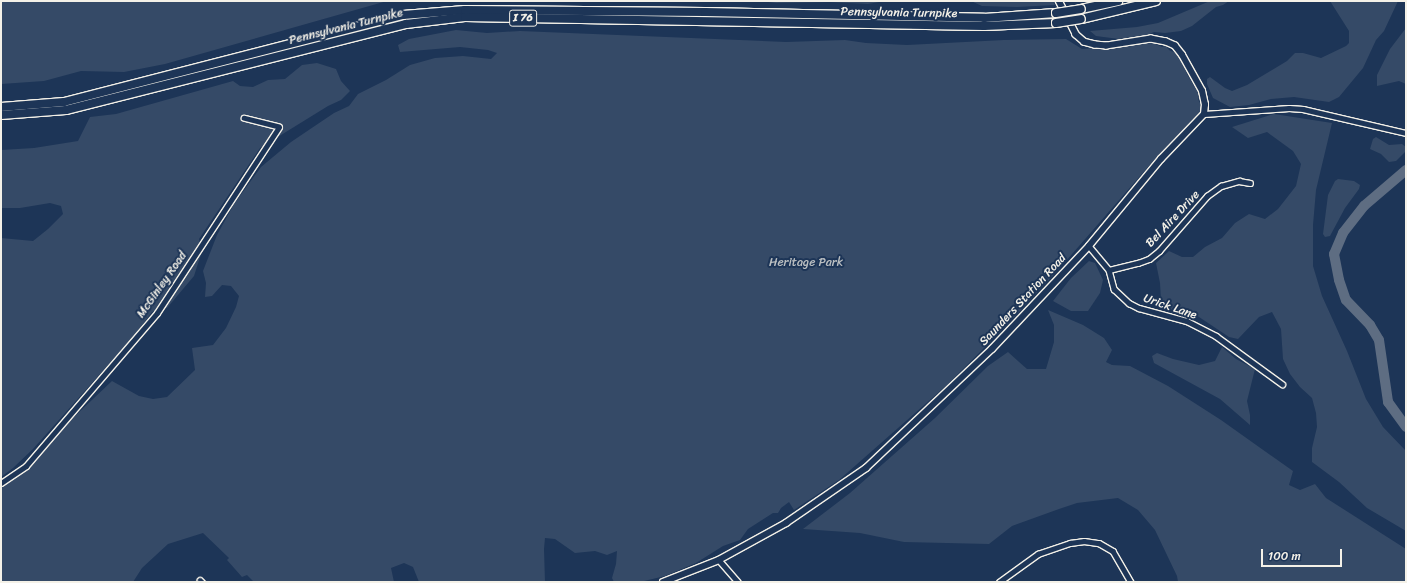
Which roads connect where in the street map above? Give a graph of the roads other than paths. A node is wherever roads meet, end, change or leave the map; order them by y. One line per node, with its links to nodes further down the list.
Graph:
1 (1059, 1): 5 (street)
2 (1118, 1): 4 (highway, Pennsylvania Turnpike / I 76, bridge)
3 (1156, 1): 6 (highway, Pennsylvania Turnpike / I 76, bridge)
4 (1, 108)
5 (1204, 114): 8 (street); 10 (street, Saunders Station Road)
6 (1, 115)
7 (244, 118): 13 (street, McGinley Road)
8 (1406, 133)
9 (1250, 183): 11 (street, Bel Aire Drive)
10 (1089, 246): 11 (street, Urick Lane); 14 (street, Saunders Station Road)
11 (1109, 270): 12 (street, Urick Lane)
12 (1282, 384)
13 (1, 483)
14 (719, 560): 15 (street, Saunders Station Road); 16 (street)
15 (663, 582)
16 (738, 582)
17 (999, 582): 18 (street)
18 (1131, 582)

